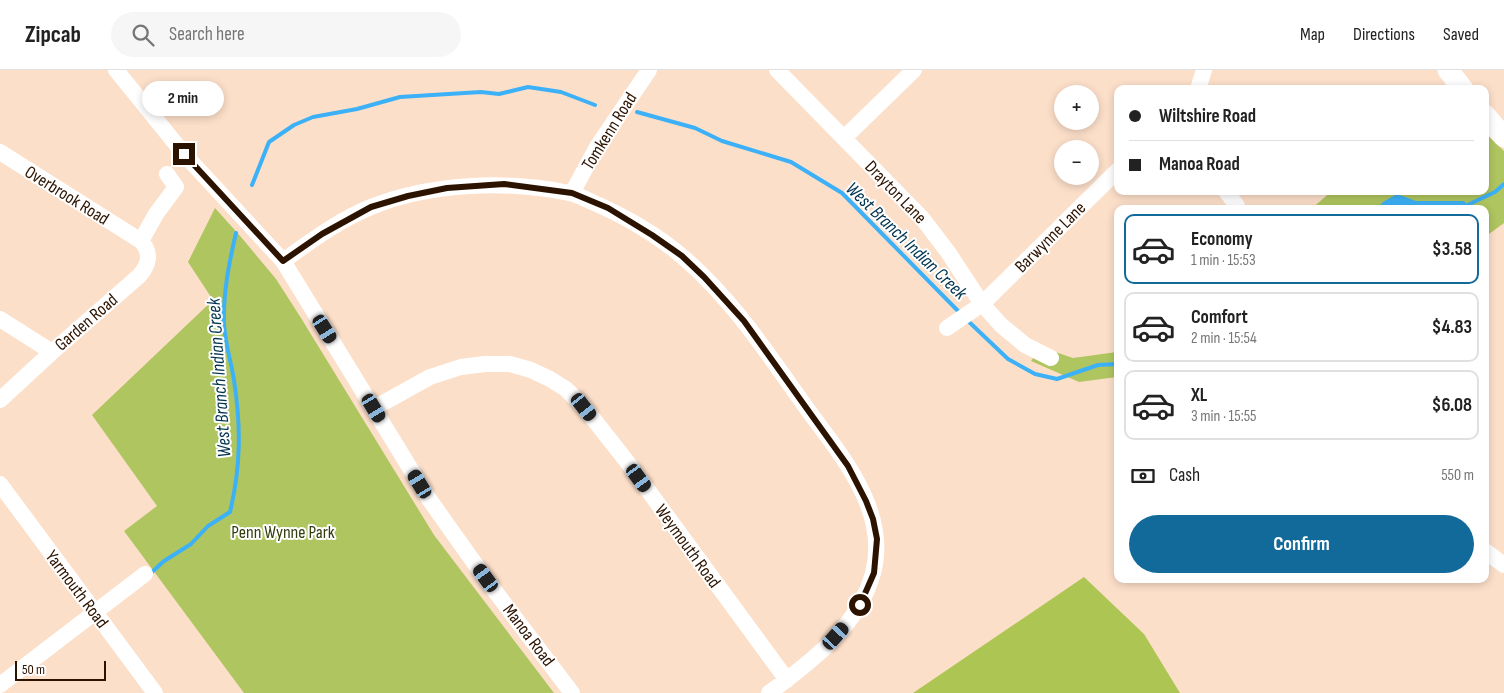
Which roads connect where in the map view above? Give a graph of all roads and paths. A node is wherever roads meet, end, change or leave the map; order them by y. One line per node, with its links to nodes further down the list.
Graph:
1 (116, 70): 17 (street, Manoa Road)
2 (649, 70): 15 (street, Tomkenn Road)
3 (777, 70): 11 (street, Drayton Lane)
4 (914, 70): 11 (street)
5 (1204, 70): 7 (street)
6 (1448, 70): 8 (main road)
7 (1199, 85)
8 (1461, 85)
9 (1489, 119): 10 (main road)
10 (1503, 131)
11 (844, 138): 18 (street, Drayton Lane)
12 (0, 152): 16 (street, Overbrook Road)
13 (167, 174): 16 (street)
14 (1114, 174): 18 (street, Barwynne Lane)
15 (572, 193): 17 (street); 30 (street)
16 (138, 239): 21 (street, Garden Road)
17 (283, 261): 24 (street, Manoa Road)
18 (982, 304): 20 (street, Barwynne Lane); 22 (street, Drayton Lane)
19 (0, 319): 21 (street)
20 (947, 328)
21 (52, 352): 23 (street, Garden Road)
22 (1051, 358)
23 (0, 400)
24 (374, 408): 30 (street, Weymouth Road); 33 (street, Manoa Road)
25 (3, 494): 29 (street, Yarmouth Road)
26 (1489, 554): 27 (street)
27 (1504, 565)
28 (145, 574): 29 (street)
29 (95, 613): 31 (street); 32 (street, Yarmouth Road)
30 (787, 680): 34 (street)
31 (0, 685)
32 (155, 693)
33 (572, 693)
34 (769, 693)

